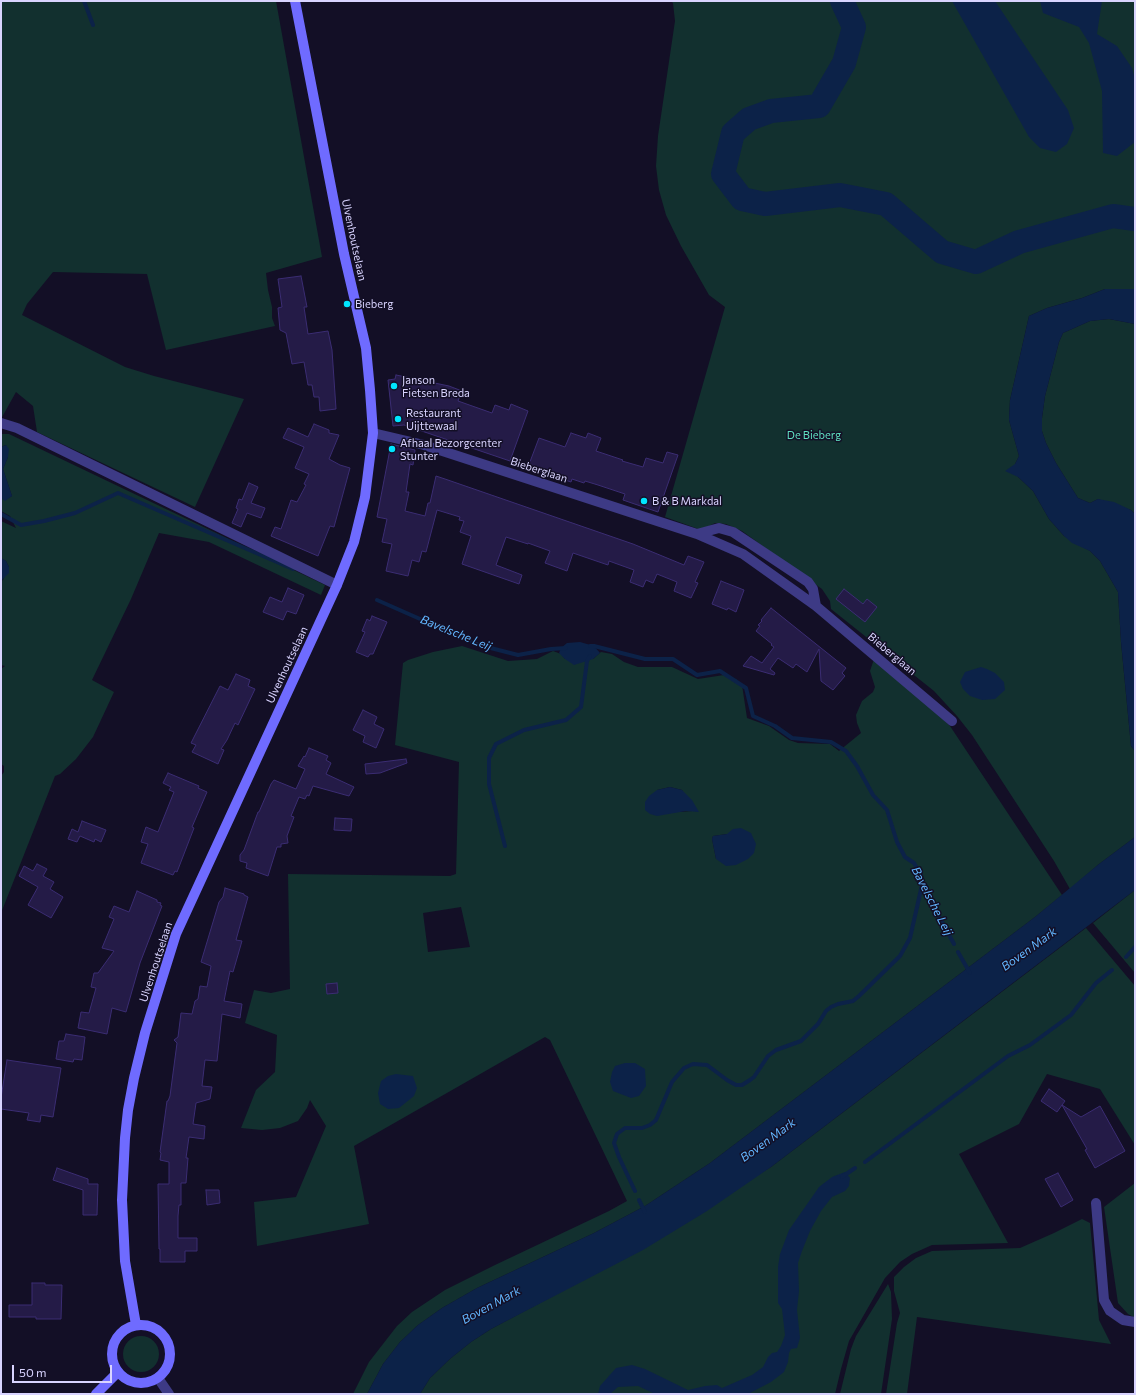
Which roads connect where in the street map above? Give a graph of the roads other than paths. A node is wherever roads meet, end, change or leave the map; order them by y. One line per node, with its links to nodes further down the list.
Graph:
1 (295, 1): 3 (main road, Ulvenhoutselaan)
2 (1, 423): 5 (street)
3 (373, 433): 4 (street, Bieberglaan); 5 (main road, Ulvenhoutselaan)
4 (697, 534): 6 (street, Bieberglaan); 6 (street)
5 (337, 585): 10 (main road, Ulvenhoutselaan)
6 (816, 606): 7 (street, Bieberglaan)
7 (952, 721)
8 (1096, 1203): 9 (street)
9 (1135, 1322)
10 (136, 1325): 11 (main road); 12 (main road)
11 (118, 1372): 12 (main road); 13 (main road)
12 (158, 1378): 14 (street)
13 (96, 1394)
14 (169, 1394)

